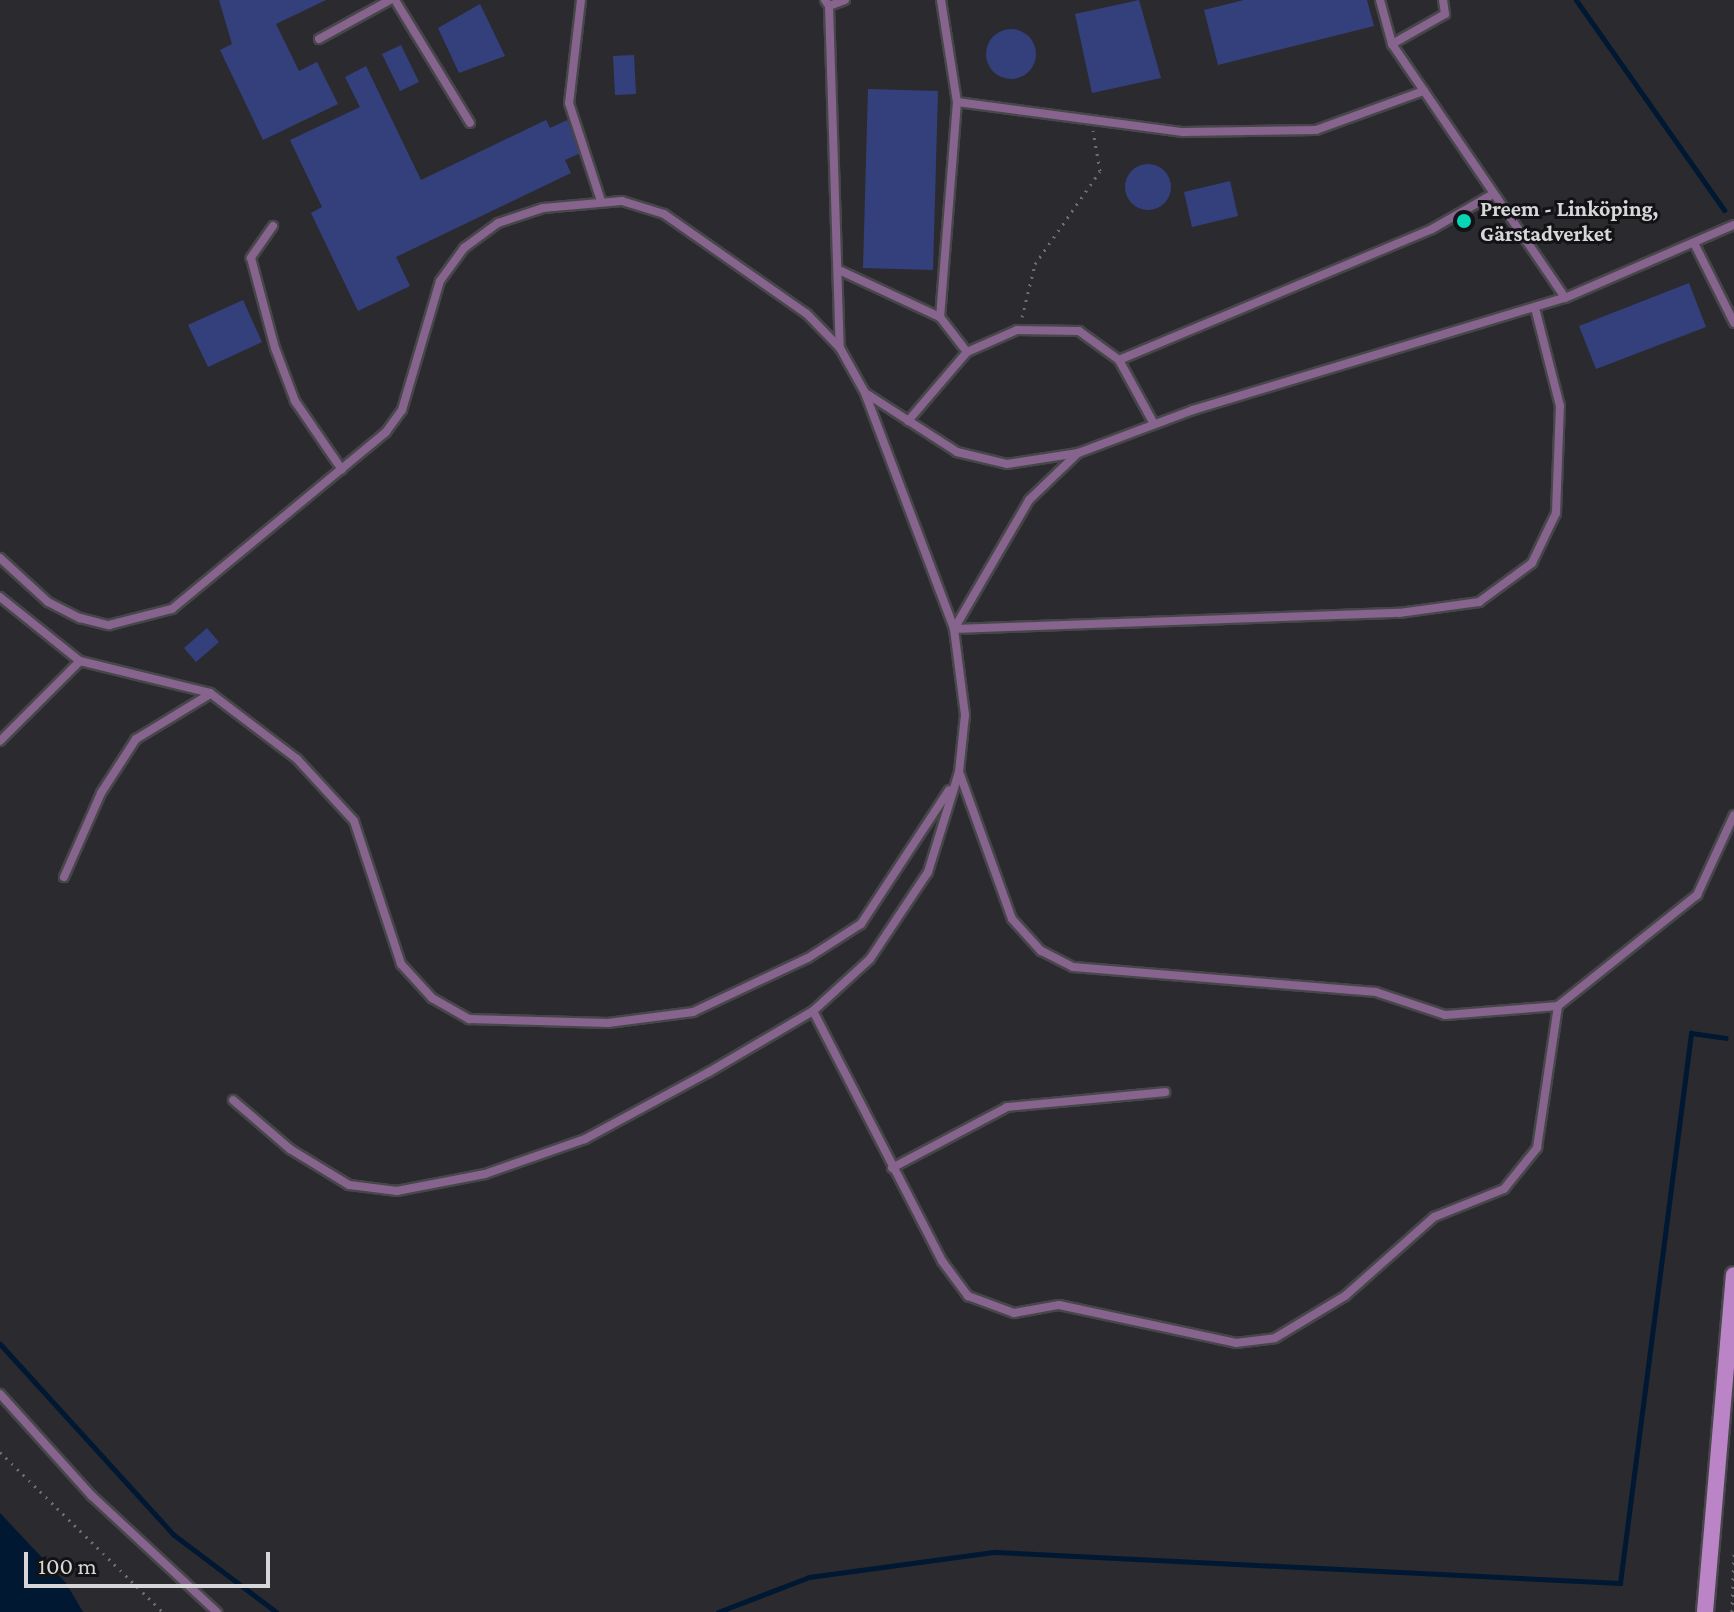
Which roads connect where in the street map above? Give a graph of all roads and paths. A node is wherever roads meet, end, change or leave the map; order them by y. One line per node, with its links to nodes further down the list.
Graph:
1 (392, 0): 8 (lane); 13 (lane)
2 (581, 0): 15 (lane)
3 (845, 0): 7 (lane)
4 (941, 0): 11 (lane)
5 (1380, 0): 9 (lane)
6 (1443, 0): 9 (lane)
7 (827, 3): 19 (lane)
8 (319, 39)
9 (1392, 44): 10 (lane)
10 (1424, 91): 12 (lane); 14 (lane)
11 (957, 102): 12 (lane); 22 (lane)
12 (1091, 120): 24 (path)
13 (470, 123)
14 (1493, 194): 20 (lane); 27 (lane)
15 (601, 201): 25 (lane); 32 (lane)
16 (1734, 225): 18 (lane)
17 (273, 226): 32 (lane)
18 (1695, 245): 20 (lane); 23 (lane)
19 (839, 270): 22 (lane); 25 (lane)
20 (1565, 298): 21 (lane)
21 (1536, 312): 30 (lane); 35 (lane)
22 (940, 317): 26 (lane)
23 (1734, 323)
24 (1017, 330): 26 (lane); 27 (lane)
25 (840, 348): 28 (lane)
26 (967, 352): 29 (lane)
27 (1119, 360): 30 (lane)
28 (865, 393): 29 (lane); 35 (lane)
29 (908, 421): 31 (lane)
30 (1154, 424): 31 (lane)
31 (1078, 453): 35 (lane)
32 (342, 470): 33 (lane)
33 (0, 558)
34 (0, 597): 36 (lane)
35 (954, 629): 39 (lane)
36 (80, 661): 37 (lane); 38 (lane)
37 (210, 693): 39 (lane); 41 (lane)
38 (0, 741)
39 (959, 772): 42 (lane); 43 (lane)
40 (1734, 815): 42 (lane)
41 (64, 877)
42 (1558, 1006): 46 (lane)
43 (813, 1011): 45 (lane); 46 (lane)
44 (1165, 1092): 46 (lane)
45 (233, 1100)
46 (892, 1168)
47 (1734, 1275): 53 (street)
48 (0, 1394): 52 (lane)
49 (0, 1452): 51 (path)
50 (1734, 1554): 54 (path)
51 (163, 1612)
52 (217, 1612)
53 (1705, 1612)
54 (1732, 1612)

